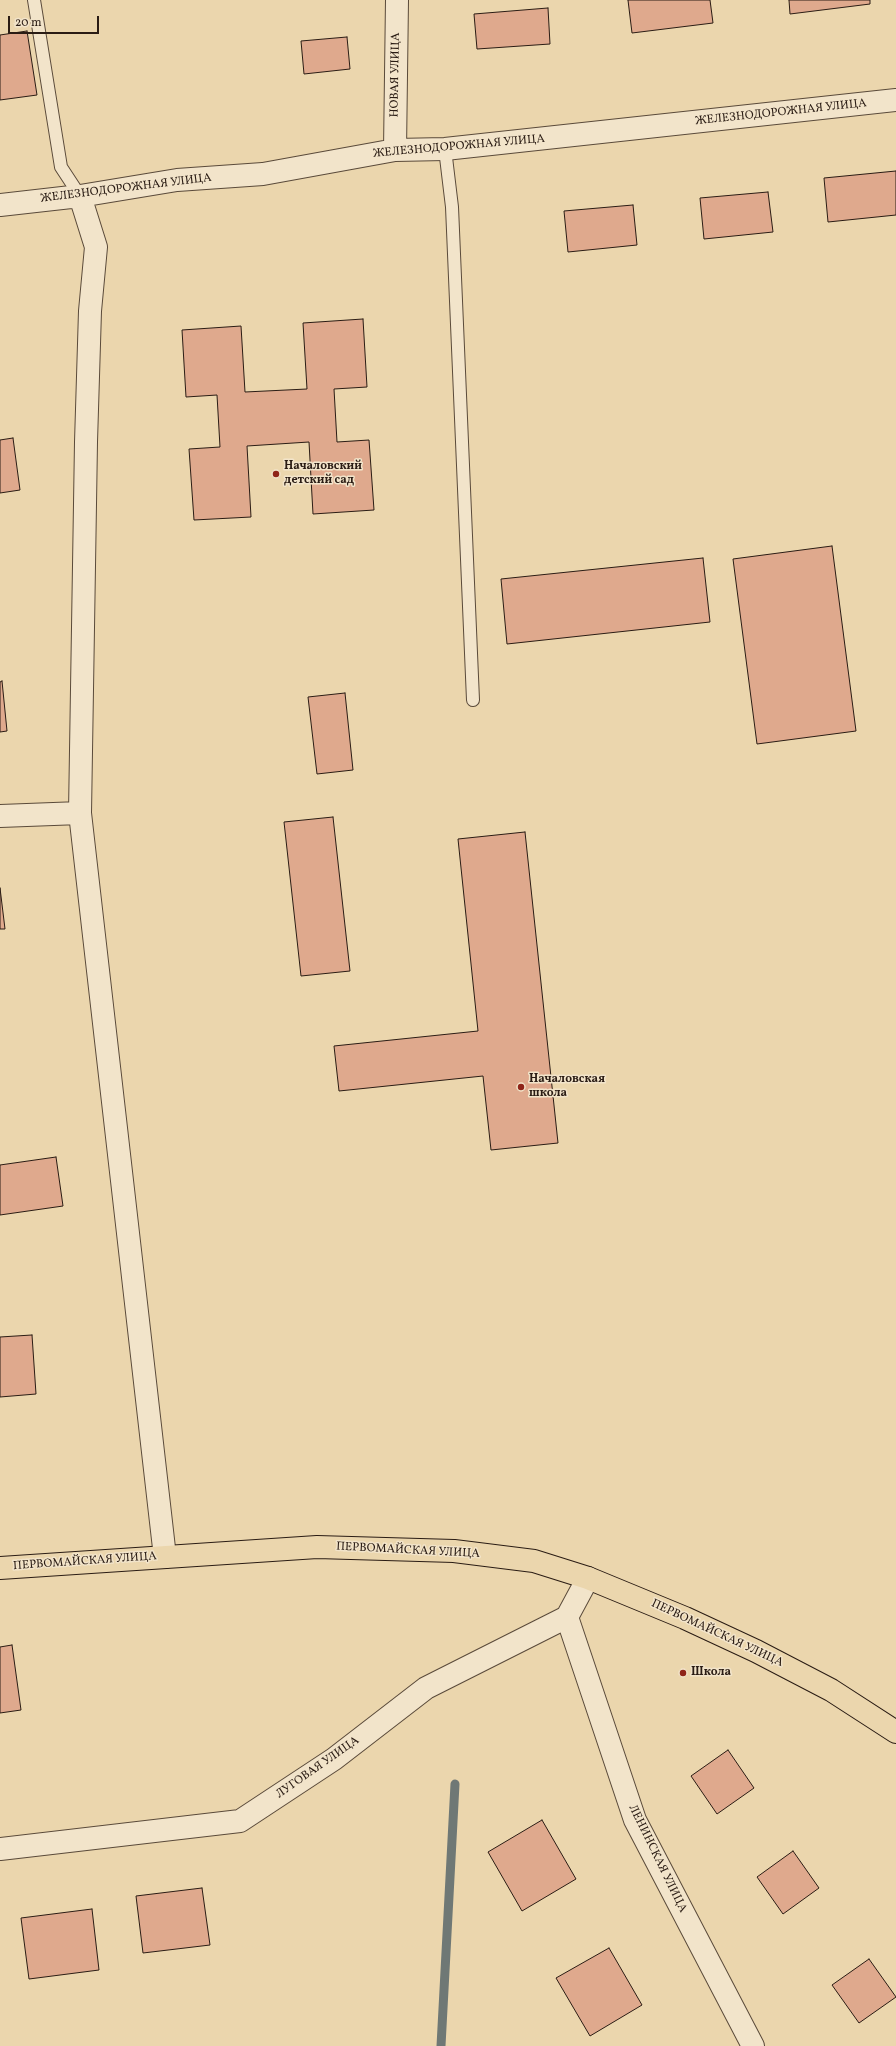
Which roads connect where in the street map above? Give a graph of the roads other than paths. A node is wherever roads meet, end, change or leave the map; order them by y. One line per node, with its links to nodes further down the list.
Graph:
1 (34, 0): 6 (lane)
2 (397, 0): 4 (street, НОВАЯ УЛИЦА)
3 (896, 100): 5 (street, ЖЕЛЕЗНОДОРОЖНАЯ УЛИЦА)
4 (395, 150): 5 (street, ЖЕЛЕЗНОДОРОЖНАЯ УЛИЦА); 6 (street, ЖЕЛЕЗНОДОРОЖНАЯ УЛИЦА)
5 (445, 150): 8 (lane)
6 (80, 196): 7 (street, ЖЕЛЕЗНОДОРОЖНАЯ УЛИЦА); 9 (street)
7 (0, 205)
8 (473, 700)
9 (80, 813): 10 (street); 11 (street)
10 (0, 816)
11 (165, 1557): 12 (main road, ПЕРВОМАЙСКАЯ УЛИЦА); 13 (main road, ПЕРВОМАЙСКАЯ УЛИЦА)
12 (0, 1568)
13 (588, 1578): 14 (street); 15 (main road, ПЕРВОМАЙСКАЯ УЛИЦА)
14 (567, 1617): 16 (street, ЛУГОВАЯ УЛИЦА); 17 (street, ЛЕНИНСКАЯ УЛИЦА)
15 (896, 1732)
16 (0, 1848)
17 (752, 2046)

